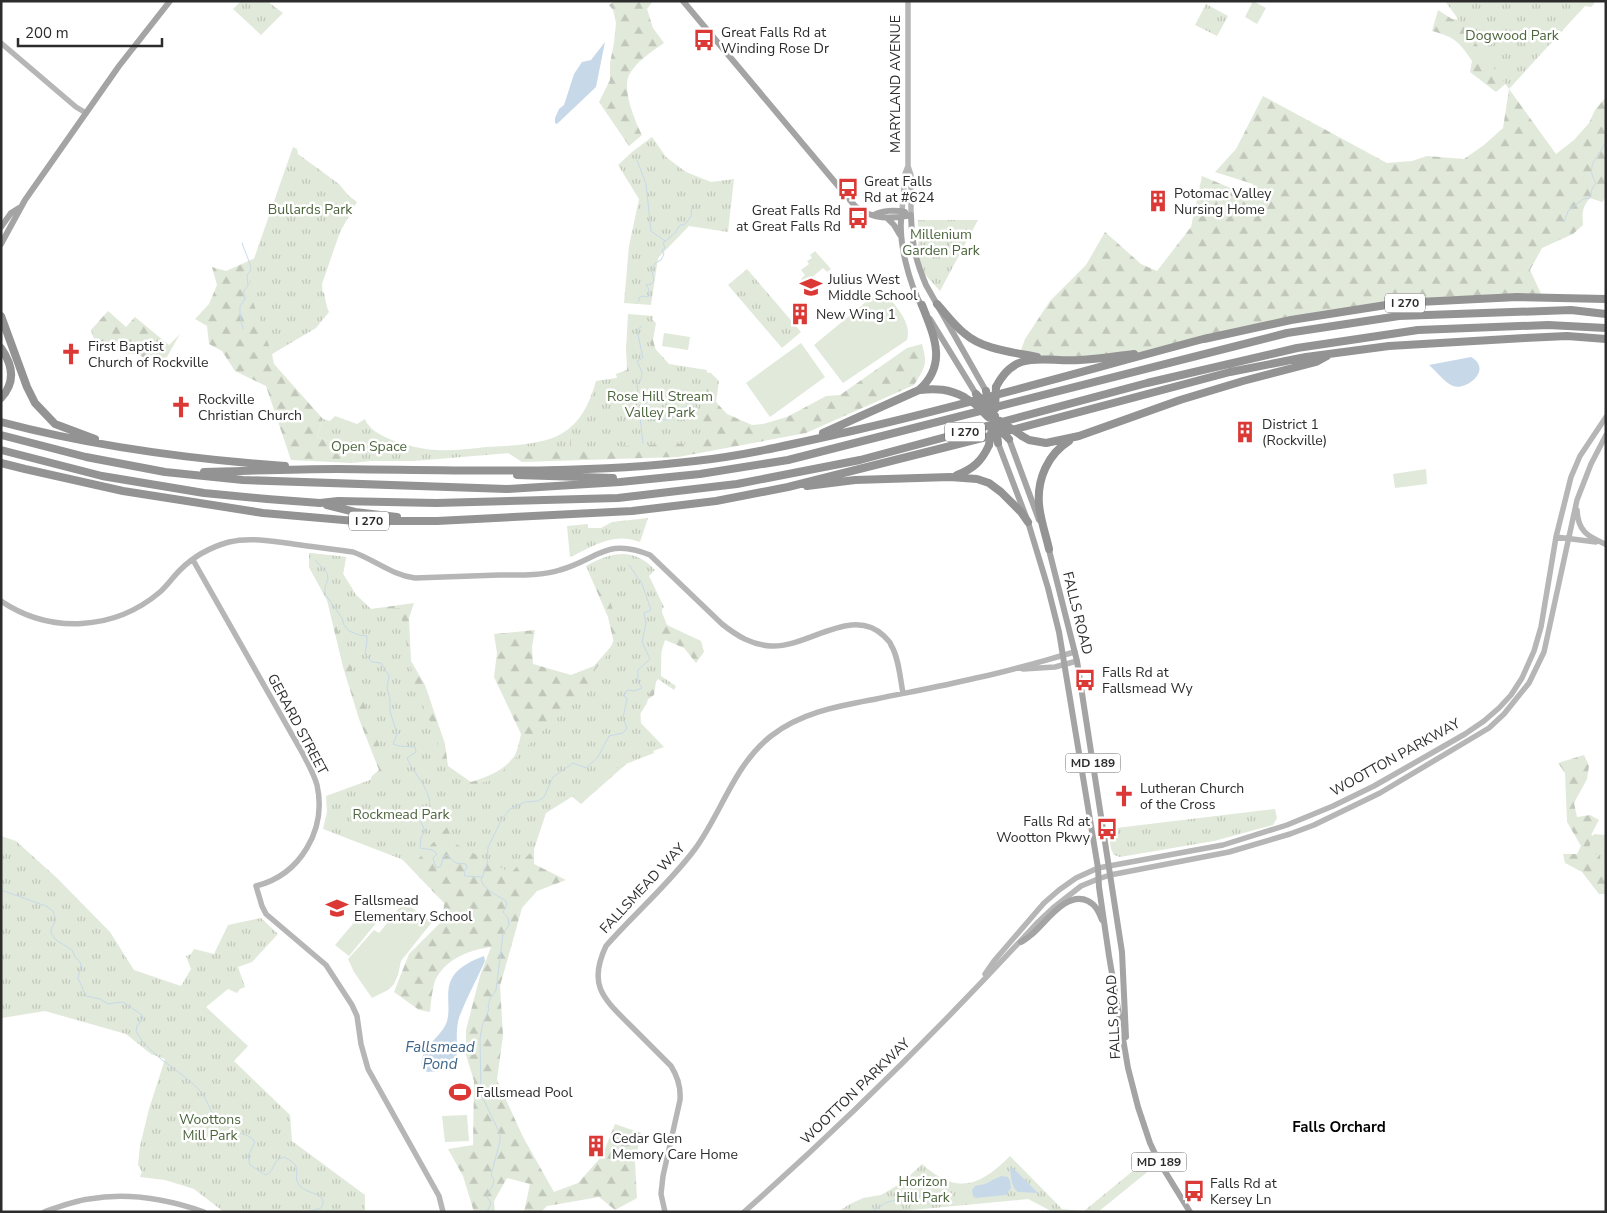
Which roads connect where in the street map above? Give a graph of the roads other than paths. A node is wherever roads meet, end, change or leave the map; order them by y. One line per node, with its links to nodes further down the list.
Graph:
1 (170, 1): 5 (main road)
2 (908, 1): 6 (street, MARYLAND AVENUE)
3 (682, 2): 9 (main road)
4 (1, 44): 5 (street)
5 (86, 113): 7 (main road)
6 (908, 166): 8 (street, MARYLAND AVENUE); 10 (street, MARYLAND AVENUE)
7 (20, 207): 12 (main road); 14 (main road)
8 (902, 214): 9 (main road); 10 (main road); 11 (main road); 13 (main road)
9 (874, 215): 11 (main road)
10 (911, 215): 16 (main road)
11 (888, 218): 13 (main road)
12 (1, 227)
13 (902, 241): 17 (main road)
14 (1, 244)
15 (1606, 299): 21 (highway, I 270)
16 (937, 304): 25 (highway); 27 (main road)
17 (922, 306): 26 (highway); 28 (main road)
18 (1606, 314): 48 (highway, I 270)
19 (1, 316): 38 (highway)
20 (1606, 328): 50 (highway, I 270)
21 (1207, 338): 25 (highway); 40 (highway, I 270)
22 (1606, 339): 24 (highway, I 270)
23 (1, 348): 29 (highway)
24 (1332, 354): 35 (highway); 49 (highway, I 270)
25 (1044, 358): 31 (highway, bridge)
26 (919, 390): 31 (highway, bridge); 40 (highway)
27 (986, 391): 31 (highway, bridge)
28 (976, 394): 31 (highway, bridge)
29 (1, 398)
30 (1606, 417): 54 (street, WOOTTON PARKWAY)
31 (995, 418): 35 (highway, bridge); 36 (highway, bridge); 37 (highway, bridge); 47 (highway, bridge)
32 (1, 422): 38 (highway, I 270)
33 (1, 434): 46 (highway, I 270)
34 (1606, 435): 51 (street, WOOTTON PARKWAY)
35 (1079, 436): 57 (highway)
36 (1009, 439): 57 (main road, FALLS ROAD / MD 189)
37 (998, 442): 53 (main road, FALLS ROAD / MD 189)
38 (119, 447): 44 (highway, I 270)
39 (1, 450): 50 (highway, I 270)
40 (755, 452): 45 (highway, I 270)
41 (1, 462): 43 (highway, I 270)
42 (1, 468): 43 (highway)
43 (26, 469): 52 (highway, I 270)
44 (334, 469): 45 (highway, I 270); 46 (highway)
45 (459, 471): 48 (highway)
46 (165, 472): 48 (highway, I 270)
47 (950, 477): 49 (highway); 53 (highway)
48 (652, 479)
49 (788, 487): 52 (highway, I 270)
50 (320, 503): 52 (highway)
51 (1576, 504): 55 (street, WOOTTON PARKWAY); 56 (street)
52 (437, 521)
53 (1028, 522): 61 (main road, FALLS ROAD / MD 189)
54 (1556, 537): 55 (street); 66 (street, WOOTTON PARKWAY)
55 (1568, 538): 56 (street); 68 (street, WOOTTON PARKWAY)
56 (1605, 544)
57 (1049, 549): 60 (main road, FALLS ROAD / MD 189)
58 (193, 560): 59 (street); 65 (street); 76 (street, GERARD STREET)
59 (1, 601)
60 (1075, 652): 61 (street, FALLSMEAD WAY); 62 (main road, FALLS ROAD / MD 189)
61 (1063, 655): 63 (main road, FALLS ROAD / MD 189); 64 (street, FALLSMEAD WAY)
62 (1077, 661): 63 (street, FALLSMEAD WAY); 66 (main road, FALLS ROAD / MD 189)
63 (1065, 664): 64 (street, FALLSMEAD WAY); 67 (main road, FALLS ROAD / MD 189)
64 (1015, 670): 65 (street, FALLSMEAD WAY)
65 (904, 693): 77 (street, FALLSMEAD WAY)
66 (1109, 866): 67 (street, WOOTTON PARKWAY); 68 (main road, FALLS ROAD / MD 189)
67 (1098, 868): 69 (main road, FALLS ROAD / MD 189); 72 (street, WOOTTON PARKWAY)
68 (1110, 876): 69 (street, WOOTTON PARKWAY); 73 (main road, FALLS ROAD / MD 189)
69 (1098, 879): 70 (main road, FALLS ROAD / MD 189); 71 (street, WOOTTON PARKWAY)
70 (1107, 936): 71 (main road); 73 (main road, FALLS ROAD / MD 189)
71 (1021, 942): 72 (street, WOOTTON PARKWAY)
72 (979, 984): 78 (street, WOOTTON PARKWAY)
73 (1128, 1068): 79 (main road, FALLS ROAD / MD 189)
74 (44, 1212): 75 (street)
75 (204, 1212)
76 (443, 1212)
77 (665, 1212)
78 (744, 1212)
79 (1190, 1212)

